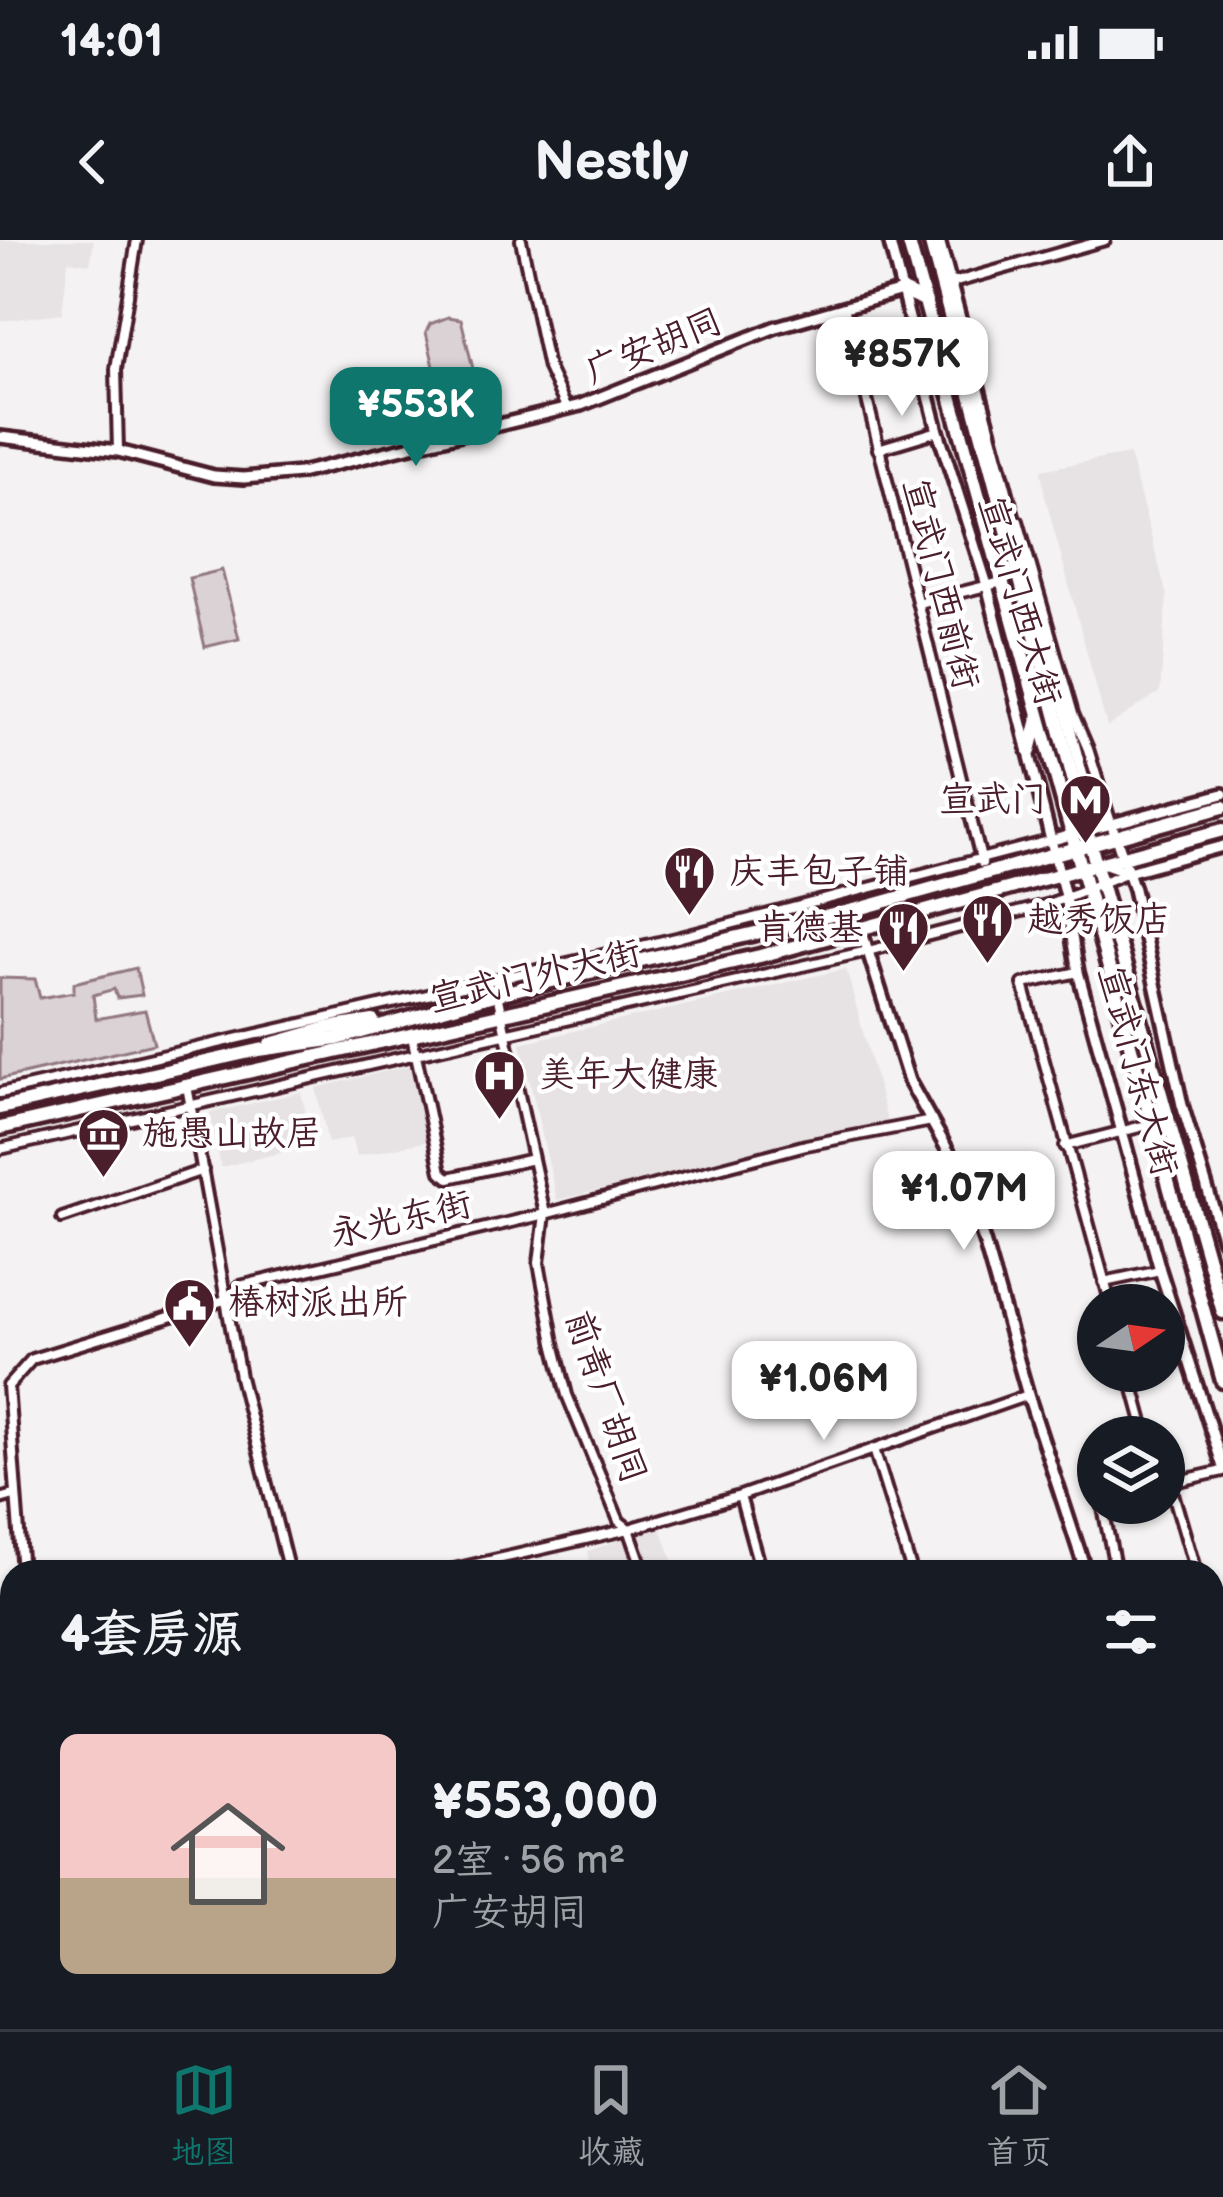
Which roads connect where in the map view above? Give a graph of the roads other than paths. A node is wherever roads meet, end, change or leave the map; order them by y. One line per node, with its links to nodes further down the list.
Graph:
1 (137, 240): 16 (street)
2 (520, 240): 12 (street)
3 (889, 240): 9 (street, 宣武门西大街)
4 (908, 240): 10 (main road, 宣武门西大街)
5 (930, 240): 8 (main road, 宣武门西大街)
6 (939, 240): 8 (street, 宣武门西大街)
7 (1105, 240): 8 (street)
8 (947, 285): 17 (main road, 宣武门西大街)
9 (902, 291): 10 (main road); 11 (street, 广安胡同); 13 (street, 宣武门西大街)
10 (926, 302): 18 (main road, 宣武门西大街)
11 (844, 305): 12 (street, 广安胡同); 15 (street, 宣武门西前街)
12 (567, 409): 16 (street, 广安胡同)
13 (938, 431): 15 (street); 19 (street, 宣武门西大街)
14 (0, 437): 16 (street, 广安胡同)
15 (878, 449): 20 (street, 宣武门西前街)
16 (118, 451)
17 (1005, 506): 25 (street, 宣武门西大街); 26 (main road, 宣武门西大街)
18 (1004, 582): 19 (street); 21 (main road, 宣武门西大街)
19 (987, 585): 20 (street); 22 (street, 宣武门西大街)
20 (917, 603): 36 (street, 宣武门西前街)
21 (1038, 717): 22 (main road); 28 (main road, 宣武门西大街)
22 (1030, 751): 30 (street, 宣武门西大街)
23 (1223, 794): 25 (street)
24 (1223, 807): 29 (main road, 宣武门外大街)
25 (1111, 823): 26 (street); 29 (street, 宣武门东大街)
26 (1090, 830): 28 (street); 29 (main road, 宣武门外大街); 32 (main road, 宣武门外大街); 35 (main road, 宣武门西大街)
27 (1223, 830): 34 (main road, 宣武门外大街)
28 (1071, 835): 30 (street); 32 (main road, 宣武门西大街)
29 (1116, 837): 34 (street, 宣武门东大街)
30 (1048, 841): 33 (street, 宣武门西大街); 36 (street)
31 (1223, 846): 38 (street)
32 (1075, 850): 33 (main road, 宣武门外大街); 37 (main road, 宣武门西大街)
33 (1053, 857): 36 (main road, 宣武门外大街); 39 (street, 宣武门西大街)
34 (1124, 857): 35 (main road, 宣武门外大街); 38 (street, 宣武门东大街)
35 (1100, 864): 37 (main road, 宣武门外大街); 38 (street); 54 (main road, 宣武门东大街)
36 (984, 868): 44 (main road, 宣武门外大街); 50 (street)
37 (1080, 871): 39 (main road, 宣武门外大街); 56 (main road, 宣武门东大街)
38 (1128, 872): 40 (street); 51 (street, 宣武门东大街)
39 (1059, 877): 40 (street, 宣武门东大街); 41 (main road, 宣武门外大街)
40 (1065, 896): 42 (street); 43 (street, 宣武门东大街)
41 (861, 929): 42 (street); 45 (main road, 宣武门外大街)
42 (868, 950): 47 (street); 55 (street)
43 (1078, 972): 58 (street, 宣武门东大街); 59 (street)
44 (497, 994): 45 (street, 前青厂胡同); 53 (main road, 宣武门外大街)
45 (501, 1015): 46 (main road, 宣武门外大街); 47 (street, 前青厂胡同)
46 (412, 1036): 48 (street); 49 (main road, 宣武门外大街)
47 (506, 1036): 48 (street); 61 (street, 前青厂胡同)
48 (416, 1055): 52 (street); 61 (street)
49 (187, 1086): 52 (street); 57 (main road, 宣武门外大街)
50 (0, 1093)
51 (1183, 1105): 54 (main road); 65 (street, 宣武门东大街)
52 (191, 1107): 60 (street); 62 (street)
53 (0, 1108)
54 (1166, 1109): 66 (main road, 宣武门东大街)
55 (932, 1121): 63 (street, 永光东街); 72 (street)
56 (1152, 1124): 58 (street); 71 (main road, 宣武门东大街)
57 (0, 1128)
58 (1122, 1130): 59 (street); 67 (street, 宣武门东大街)
59 (1065, 1146): 68 (street)
60 (0, 1149)
61 (532, 1159): 63 (street, 前青厂胡同)
62 (203, 1170): 64 (street); 69 (street)
63 (545, 1214): 69 (street, 永光东街); 81 (street, 前青厂胡同)
64 (62, 1219)
65 (1223, 1243): 66 (street)
66 (1206, 1251): 70 (main road, 宣武门东大街)
67 (1160, 1270): 68 (street); 74 (street, 宣武门东大街)
68 (1104, 1282)
69 (229, 1299): 76 (street, 永光东街); 83 (street)
70 (1223, 1312)
71 (1223, 1381)
72 (1028, 1395): 73 (street); 88 (street)
73 (874, 1449): 77 (street); 87 (street)
74 (1223, 1469): 75 (street)
75 (1185, 1478)
76 (14, 1495): 78 (street); 82 (street, 永光东街)
77 (740, 1496): 81 (street); 86 (street)
78 (0, 1499)
79 (1106, 1524): 89 (street)
80 (1181, 1524): 90 (street)
81 (629, 1529): 84 (street); 85 (street, 前青厂胡同)
82 (21, 1560)
83 (286, 1560)
84 (493, 1560)
85 (640, 1560)
86 (758, 1560)
87 (908, 1560)
88 (1082, 1560)
89 (1114, 1560)
90 (1192, 1560)

